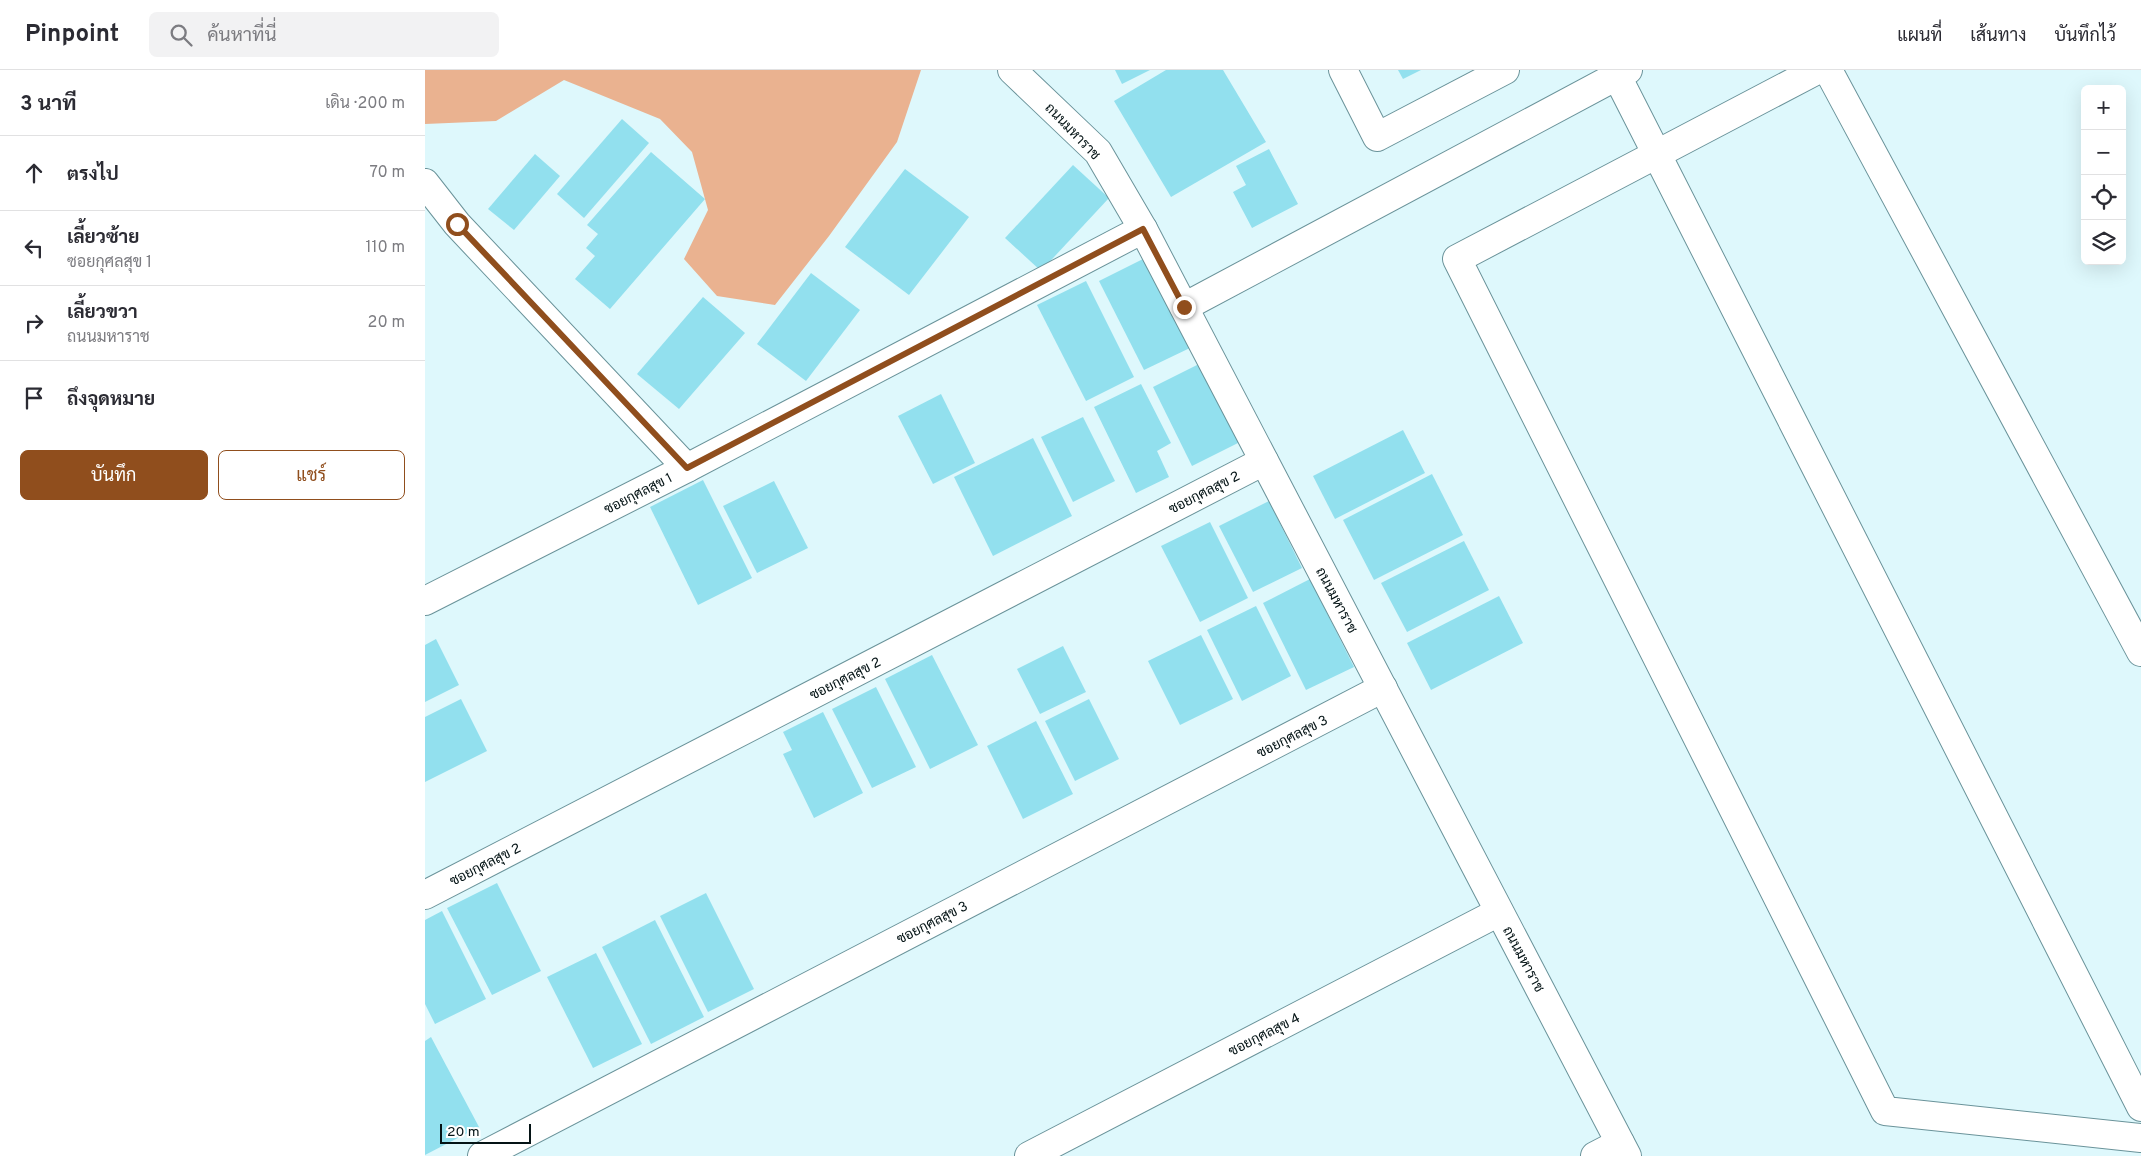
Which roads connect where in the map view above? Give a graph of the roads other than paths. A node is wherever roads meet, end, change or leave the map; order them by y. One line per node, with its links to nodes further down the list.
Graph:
1 (1012, 70): 9 (street, ถนนมหาราช)
2 (1343, 70): 3 (street)
3 (1505, 70)
4 (1817, 70): 7 (street)
5 (1828, 70): 14 (street)
6 (1623, 73): 7 (street); 10 (street)
7 (1656, 153): 18 (street); 19 (street)
8 (425, 183): 12 (street)
9 (1143, 229): 10 (street, ถนนมหาราช); 12 (street, ซอยกุศลสุข 1)
10 (1184, 307): 11 (street, ถนนมหาราช)
11 (1264, 461): 15 (street, ถนนมหาราช); 16 (street, ซอยกุศลสุข 2)
12 (687, 468): 13 (street, ซอยกุศลสุข 1)
13 (425, 601)
14 (2141, 652)
15 (1383, 688): 17 (street, ถนนมหาราช); 21 (street, ซอยกุศลสุข 3)
16 (425, 895)
17 (1499, 912): 20 (street, ถนนมหาราช); 22 (street, ซอยกุศลสุข 4)
18 (2141, 1107)
19 (2141, 1138)
20 (1624, 1150): 23 (street)
21 (482, 1156)
22 (1029, 1156)
23 (1595, 1156)

